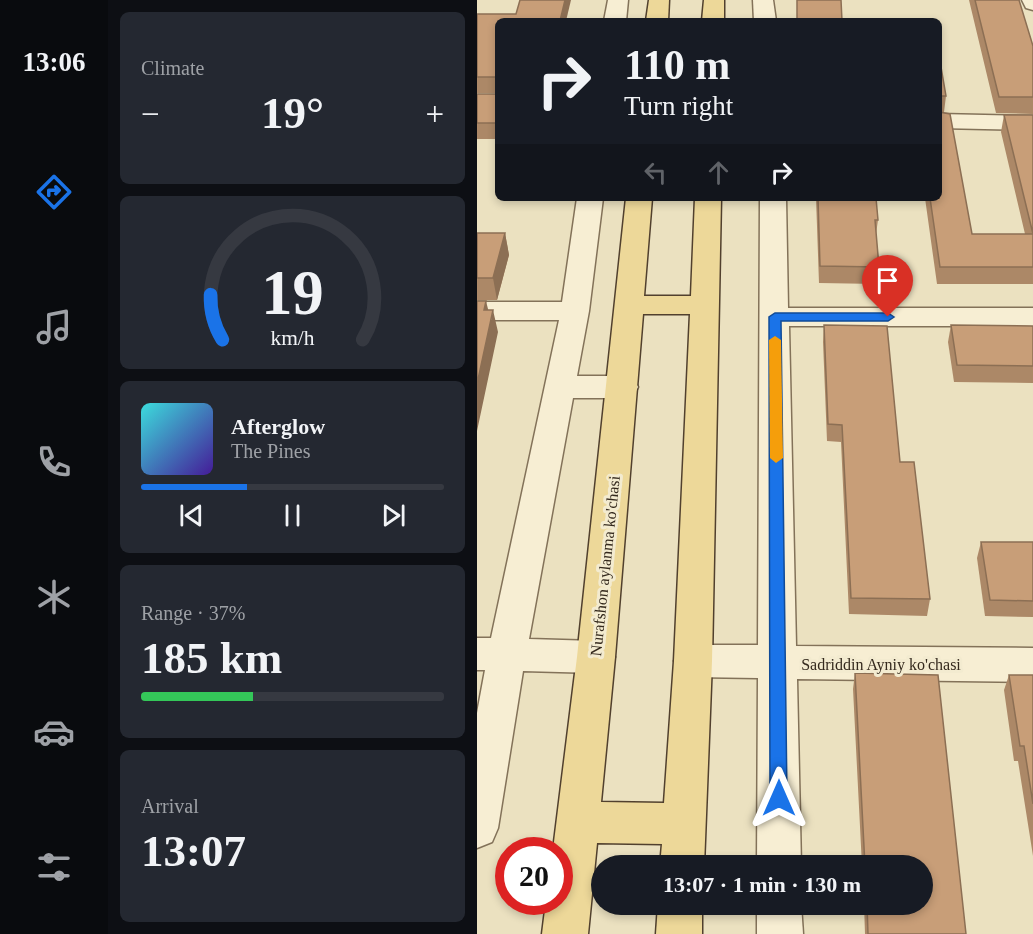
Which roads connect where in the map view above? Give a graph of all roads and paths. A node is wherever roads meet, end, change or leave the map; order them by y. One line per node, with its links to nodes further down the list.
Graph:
1 (618, 0): 5 (street)
2 (659, 0): 6 (main road)
3 (714, 0): 7 (main road)
4 (763, 0): 8 (street)
5 (615, 18)
6 (657, 18)
7 (713, 18)
8 (765, 18)
9 (942, 121): 10 (street)
10 (1033, 123)
11 (590, 201): 18 (street)
12 (639, 201): 16 (main road, Nurafshon aylanma ko'chasi)
13 (708, 201): 15 (main road)
14 (773, 201): 19 (street)
15 (705, 304): 16 (main road); 25 (main road)
16 (629, 305): 22 (main road, Nurafshon aylanma ko'chasi)
17 (477, 311): 18 (street)
18 (575, 311): 21 (street)
19 (775, 317): 20 (street); 26 (street)
20 (1033, 317)
21 (560, 387): 22 (street); 23 (street)
22 (623, 387): 24 (main road, Nurafshon aylanma ko'chasi)
23 (492, 654): 24 (street); 30 (street)
24 (596, 657): 28 (main road, Nurafshon aylanma ko'chasi)
25 (693, 661): 26 (street, Sadriddin Ayniy ko'chasi); 29 (main road)
26 (778, 663): 27 (street, Sadriddin Ayniy ko'chasi); 32 (street)
27 (1033, 665)
28 (577, 822): 29 (main road); 35 (main road, Nurafshon aylanma ko'chasi)
29 (685, 824): 31 (main road)
30 (477, 828)
31 (684, 855)
32 (779, 855)
33 (680, 915): 36 (main road)
34 (779, 915): 37 (street)
35 (565, 934)
36 (679, 934)
37 (780, 934)

